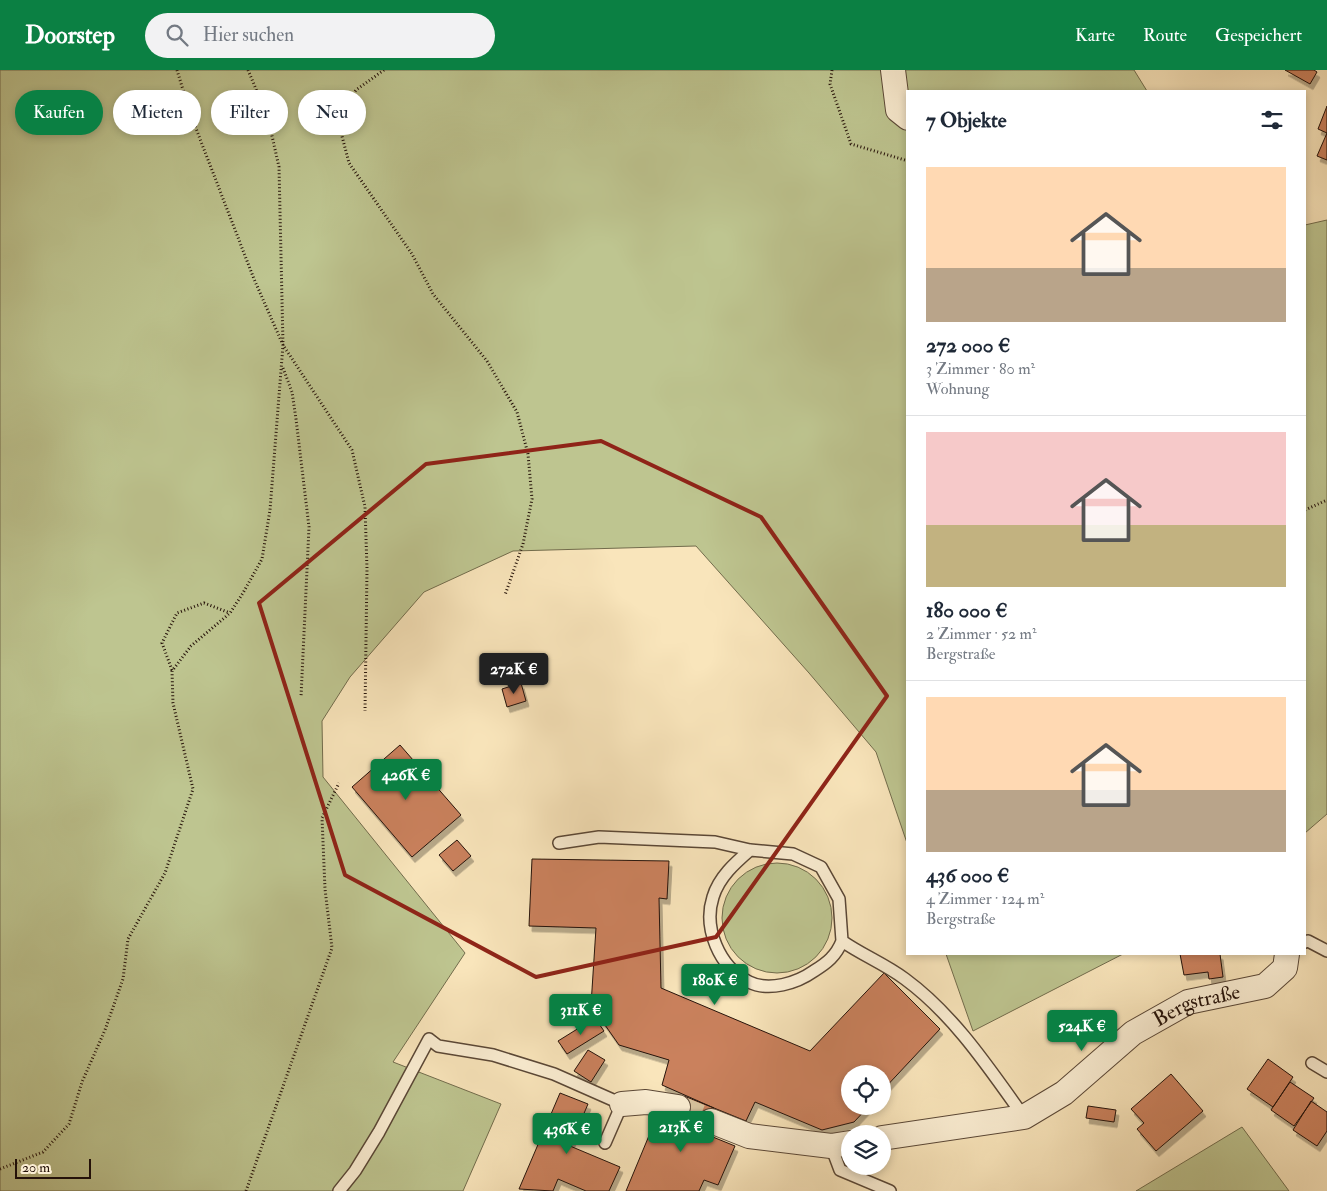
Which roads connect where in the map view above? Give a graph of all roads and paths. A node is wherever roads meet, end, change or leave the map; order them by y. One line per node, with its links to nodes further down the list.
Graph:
1 (177, 70): 8 (path)
2 (248, 70): 8 (path)
3 (384, 70): 12 (path)
4 (832, 70): 7 (path)
5 (893, 70): 6 (street)
6 (906, 116)
7 (906, 160)
8 (283, 345): 9 (path); 16 (path)
9 (282, 365): 13 (path); 15 (path)
10 (1327, 500): 11 (path)
11 (1306, 510)
12 (505, 595)
13 (230, 613): 14 (path); 14 (path)
14 (172, 671): 33 (path)
15 (301, 697)
16 (365, 711)
17 (339, 783): 36 (path)
18 (559, 843): 19 (lane)
19 (750, 850): 20 (lane); 20 (lane)
20 (842, 941): 28 (lane)
21 (1306, 942): 22 (lane)
22 (1327, 951)
23 (1287, 955): 28 (street, Bergstraße)
24 (1312, 1063): 25 (lane)
25 (1327, 1072)
26 (622, 1104): 27 (street); 31 (lane); 37 (lane)
27 (678, 1107)
28 (1024, 1117): 30 (street, Bergstraße)
29 (711, 1121): 32 (street)
30 (891, 1137)
31 (605, 1143)
32 (841, 1144): 34 (lane)
33 (0, 1169)
34 (841, 1170)
35 (852, 1175): 38 (lane)
36 (246, 1191)
37 (339, 1191)
38 (890, 1191)

